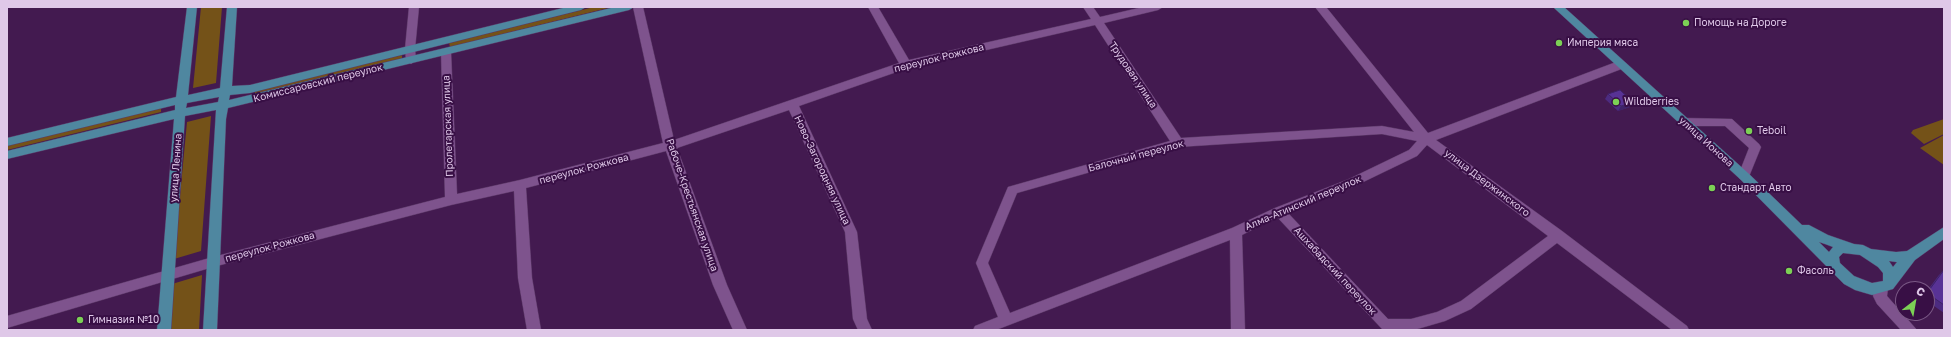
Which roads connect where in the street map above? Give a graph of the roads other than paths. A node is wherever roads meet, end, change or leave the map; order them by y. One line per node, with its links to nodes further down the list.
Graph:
1 (192, 7): 18 (main road, улица Ленина)
2 (232, 7): 17 (main road)
3 (414, 7): 14 (street)
4 (581, 7): 14 (main road, Комиссаровский переулок)
5 (629, 7): 13 (main road, Комиссаровский переулок)
6 (638, 7): 25 (street, Рабоче-Крестьянская улица)
7 (873, 7): 15 (street)
8 (1088, 7): 12 (street, Трудовая улица)
9 (1158, 7): 12 (street, переулок Рожкова)
10 (1320, 7): 22 (street, улица Дзержинского)
11 (1558, 7): 16 (main road, улица Ионова)
12 (1097, 21): 15 (street, переулок Рожкова); 24 (street, Трудовая улица)
13 (446, 52): 14 (main road, Комиссаровский переулок); 29 (street, Пролетарская улица)
14 (411, 55): 17 (main road, Комиссаровский переулок)
15 (906, 65): 19 (street, переулок Рожкова)
16 (1620, 65): 21 (main road, улица Ионова); 22 (street, Алма-Атинский переулок)
17 (225, 97): 18 (main road, Комиссаровский переулок); 20 (main road, Комиссаровский переулок); 37 (main road)
18 (181, 100): 20 (main road, улица Ленина); 23 (main road, Комиссаровский переулок)
19 (792, 104): 25 (street, переулок Рожкова); 50 (street, Ново-Загородняя улица)
20 (180, 113): 26 (main road, Комиссаровский переулок); 39 (main road, улица Ленина)
21 (1684, 122): 27 (main road, улица Ионова); 27 (street)
22 (1426, 139): 24 (street, Балочный переулок); 31 (street, Алма-Атинский переулок); 34 (street, улица Дзержинского)
23 (7, 142)
24 (1178, 144): 44 (street, Балочный переулок)
25 (670, 146): 28 (street, переулок Рожкова); 49 (street, Рабоче-Крестьянская улица)
26 (7, 155)
27 (1744, 176): 30 (main road, улица Ионова)
28 (520, 185): 29 (street, переулок Рожкова); 48 (street)
29 (450, 200): 37 (street, переулок Рожкова)
30 (1772, 203): 35 (main road); 38 (main road, улица Ионова)
31 (1279, 211): 32 (street, Алма-Атинский переулок); 34 (street, Ашхабадский переулок)
32 (1236, 232): 44 (street, Алма-Атинский переулок); 52 (street)
33 (1944, 232): 36 (main road)
34 (1558, 236): 53 (street, улица Дзержинского)
35 (1857, 249): 36 (main road); 38 (main road); 40 (main road)
36 (1910, 256): 40 (main road)
37 (213, 262): 39 (street, переулок Рожкова); 47 (main road)
38 (1834, 264): 41 (main road, улица Ионова)
39 (169, 275): 45 (street, переулок Рожкова); 46 (main road, улица Ленина)
40 (1891, 279): 42 (main road)
41 (1860, 286): 42 (main road); 43 (street)
42 (1882, 288): 43 (street)
43 (1891, 311): 54 (street)
44 (1006, 319): 51 (street, Алма-Атинский переулок)
45 (7, 322)
46 (164, 330)
47 (210, 330)
48 (534, 330)
49 (740, 330)
50 (865, 330)
51 (980, 330)
52 (1238, 330)
53 (1682, 330)
54 (1910, 330)

